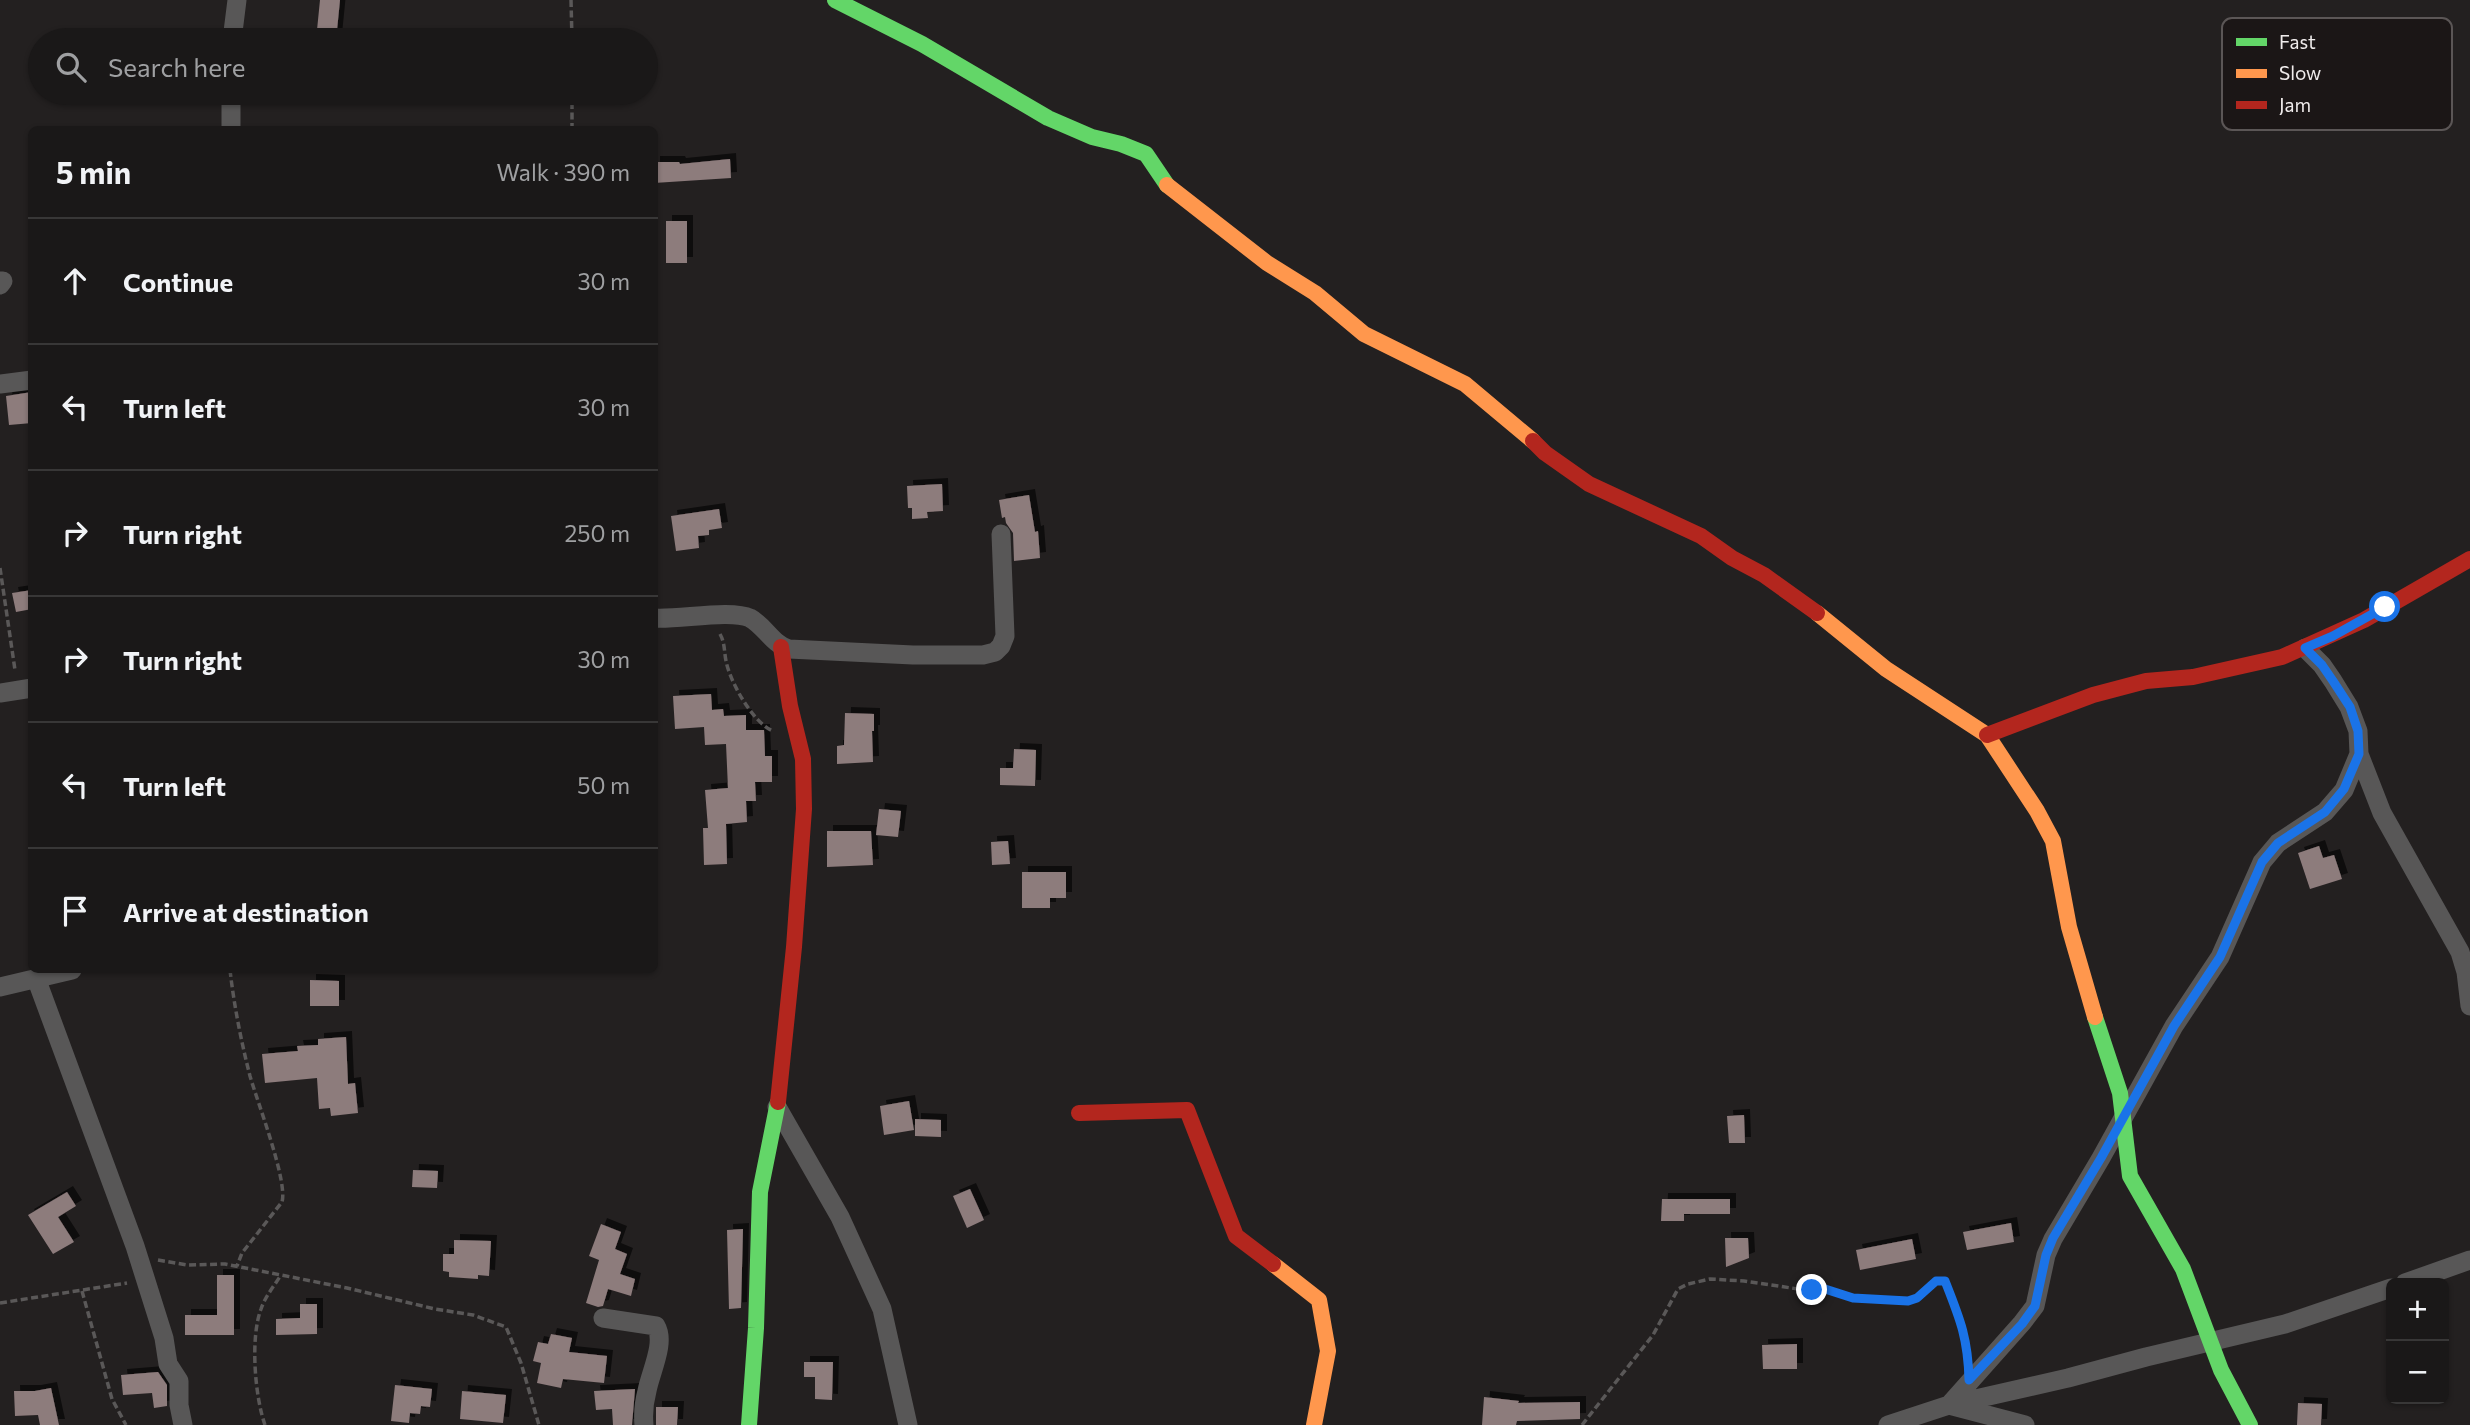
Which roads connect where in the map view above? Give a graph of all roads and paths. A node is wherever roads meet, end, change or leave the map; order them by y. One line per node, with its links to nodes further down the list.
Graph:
1 (237, 0): 4 (street)
2 (571, 0): 5 (path)
3 (835, 0): 20 (street)
4 (234, 28)
5 (572, 28)
6 (231, 105): 8 (street)
7 (572, 105): 9 (path)
8 (231, 126)
9 (572, 126)
10 (28, 380): 11 (street)
11 (0, 384)
12 (1002, 534): 17 (street)
13 (2470, 559): 18 (street)
14 (0, 568): 19 (path)
15 (712, 616): 16 (street); 17 (street); 21 (path)
16 (658, 618)
17 (781, 647): 21 (street)
18 (2305, 648): 20 (street); 22 (street)
19 (16, 691)
20 (1987, 735): 30 (street)
21 (797, 737): 28 (street)
22 (2359, 754): 27 (street); 30 (street)
23 (58, 973): 25 (street)
24 (230, 973): 33 (path)
25 (36, 978): 26 (street); 32 (street)
26 (0, 987)
27 (2470, 1006)
28 (777, 1107): 48 (street); 49 (street)
29 (1079, 1112): 50 (street)
30 (2122, 1120): 40 (street); 41 (street)
31 (2470, 1259): 35 (street)
32 (141, 1265): 33 (path); 36 (path); 44 (street)
33 (237, 1266): 34 (path)
34 (281, 1275): 45 (path); 46 (path)
35 (2419, 1278)
36 (82, 1291): 38 (path); 43 (path)
37 (2386, 1291): 40 (street)
38 (0, 1303)
39 (603, 1318): 47 (street)
40 (2211, 1342): 42 (street); 54 (street)
41 (1969, 1380): 42 (street); 51 (path)
42 (1949, 1405): 52 (street); 53 (street)
43 (126, 1425)
44 (183, 1425)
45 (265, 1425)
46 (539, 1425)
47 (644, 1425)
48 (749, 1425)
49 (908, 1425)
50 (1314, 1425)
51 (1582, 1425)
52 (1888, 1425)
53 (2025, 1425)
54 (2250, 1425)

